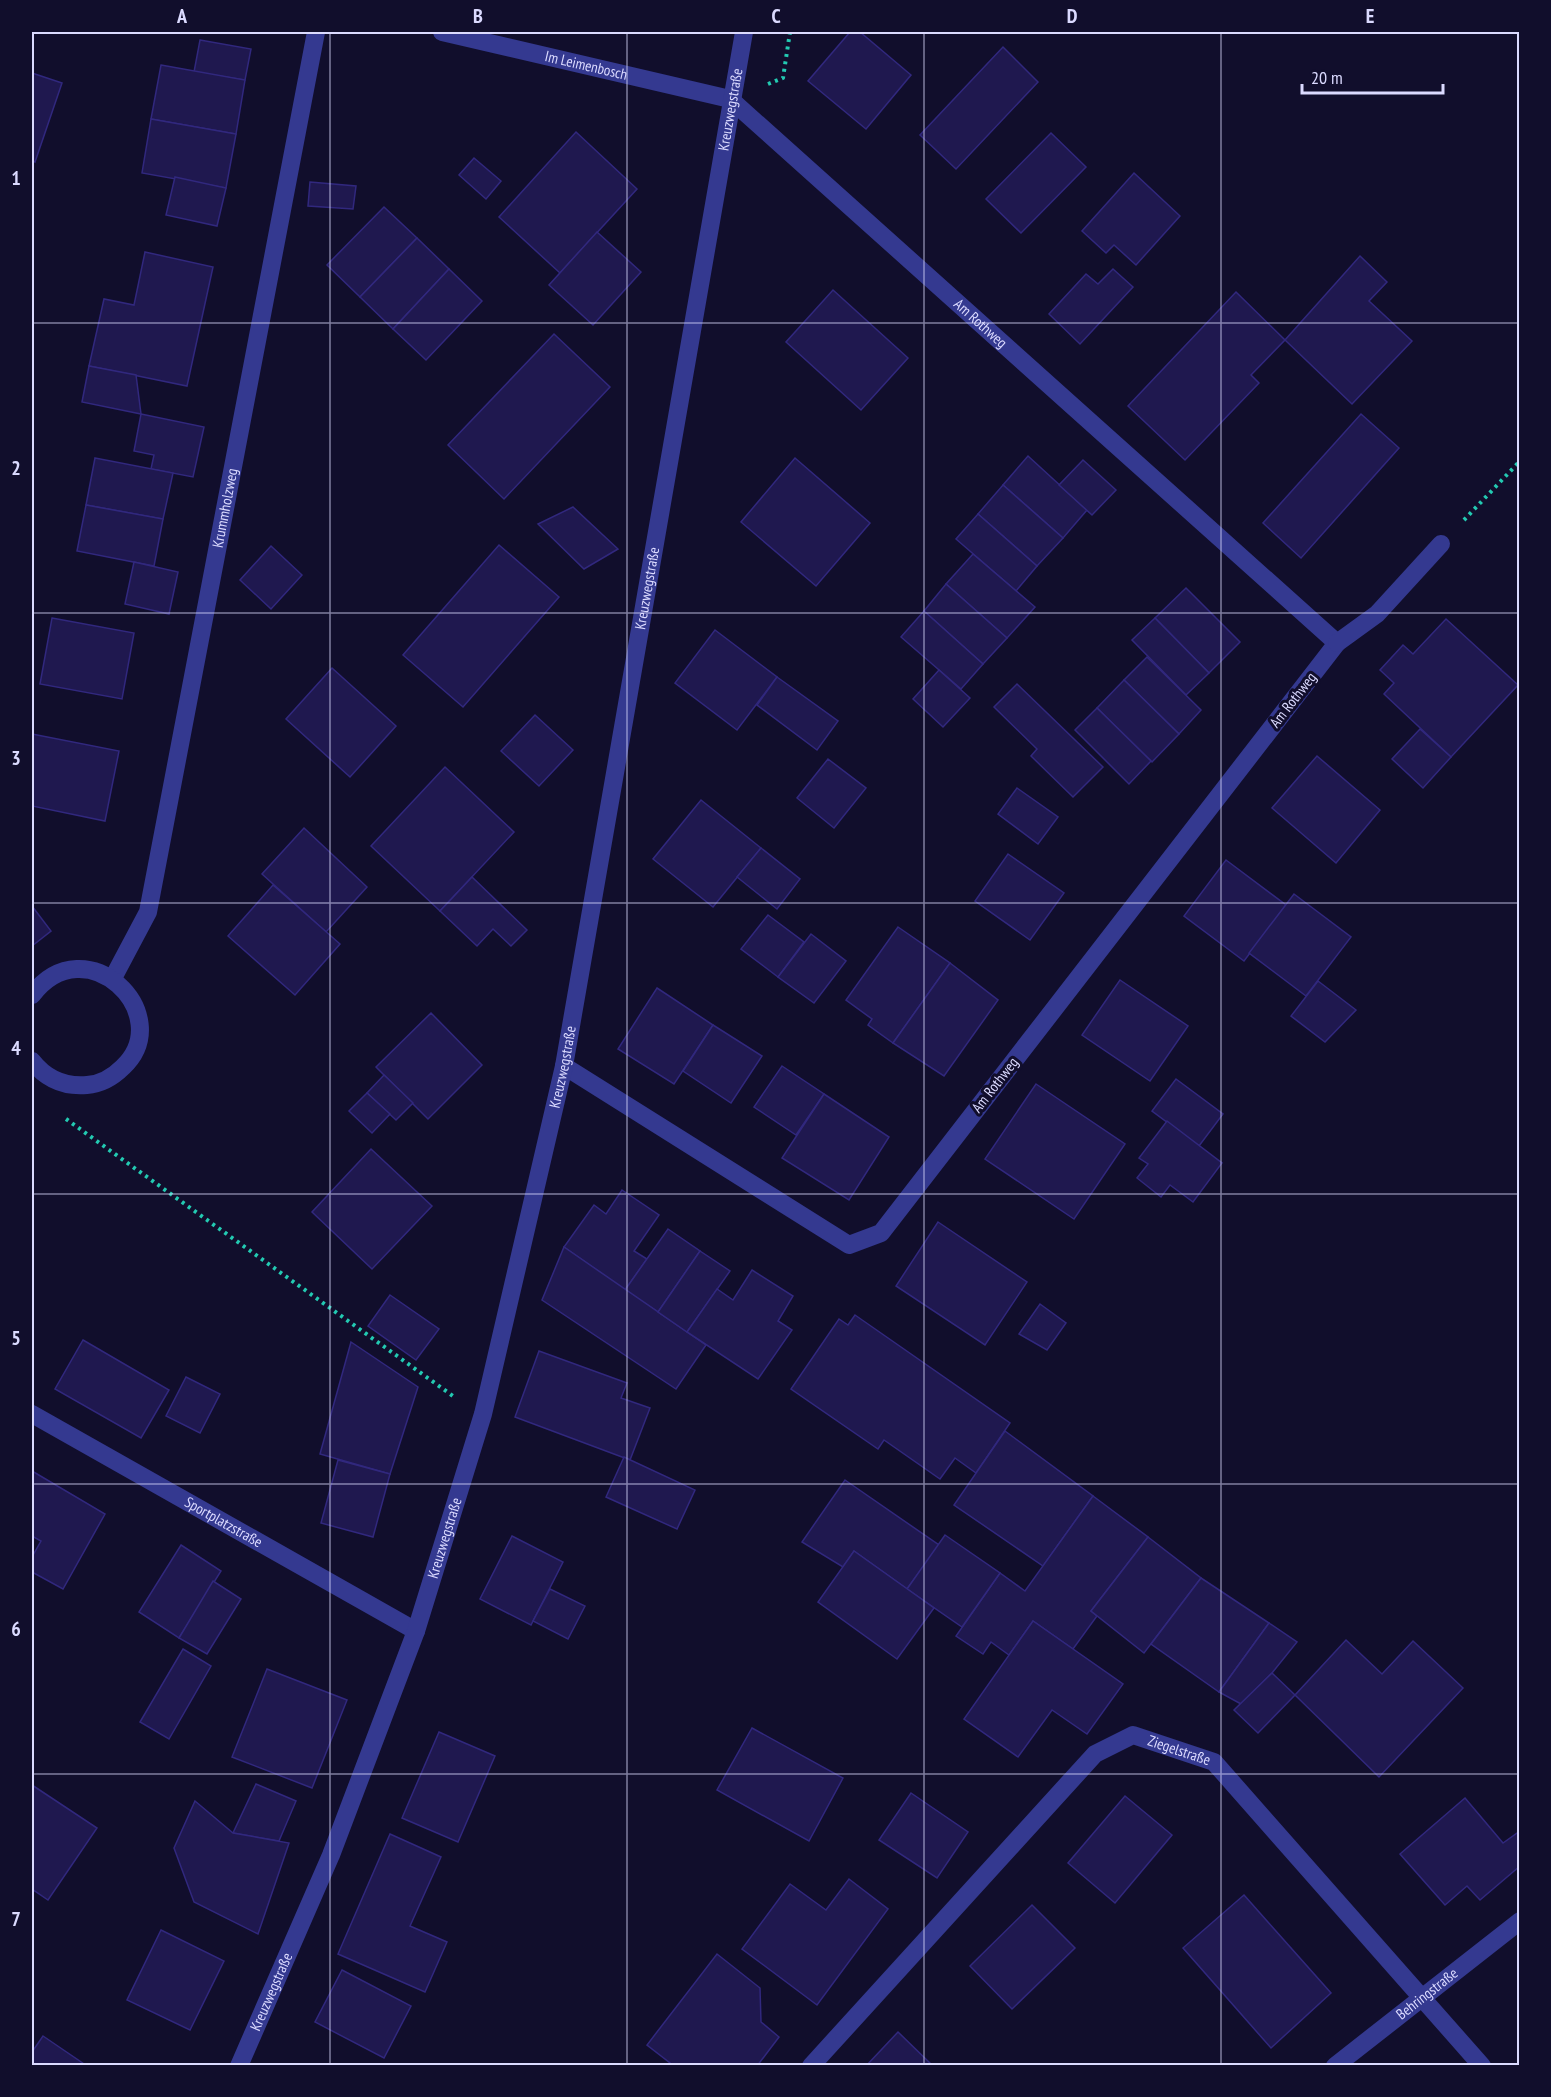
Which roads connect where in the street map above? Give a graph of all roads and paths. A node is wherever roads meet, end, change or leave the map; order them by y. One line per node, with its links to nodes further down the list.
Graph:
1 (316, 32): 8 (street, Krummholzweg)
2 (442, 32): 4 (street, Im Leimenbosch)
3 (744, 32): 4 (street, Kreuzwegstraße)
4 (730, 99): 7 (street, Am Rothweg); 11 (street, Kreuzwegstraße)
5 (1520, 461): 6 (path)
6 (1442, 544): 7 (street, Am Rothweg)
7 (1337, 643): 11 (street, Am Rothweg)
8 (113, 978): 9 (street); 10 (street)
9 (32, 995)
10 (32, 1061)
11 (564, 1066): 14 (street, Kreuzwegstraße)
12 (57, 1113): 14 (path)
13 (32, 1414): 15 (street, Sportplatzstraße)
14 (483, 1414): 15 (street, Kreuzwegstraße)
15 (416, 1631): 18 (street, Kreuzwegstraße)
16 (1520, 1921): 17 (street, Behringstraße)
17 (1422, 1997): 19 (street, Ziegelstraße); 20 (street, Behringstraße); 21 (street, Ziegelstraße)
18 (239, 2066)
19 (811, 2066)
20 (1335, 2066)
21 (1482, 2066)

